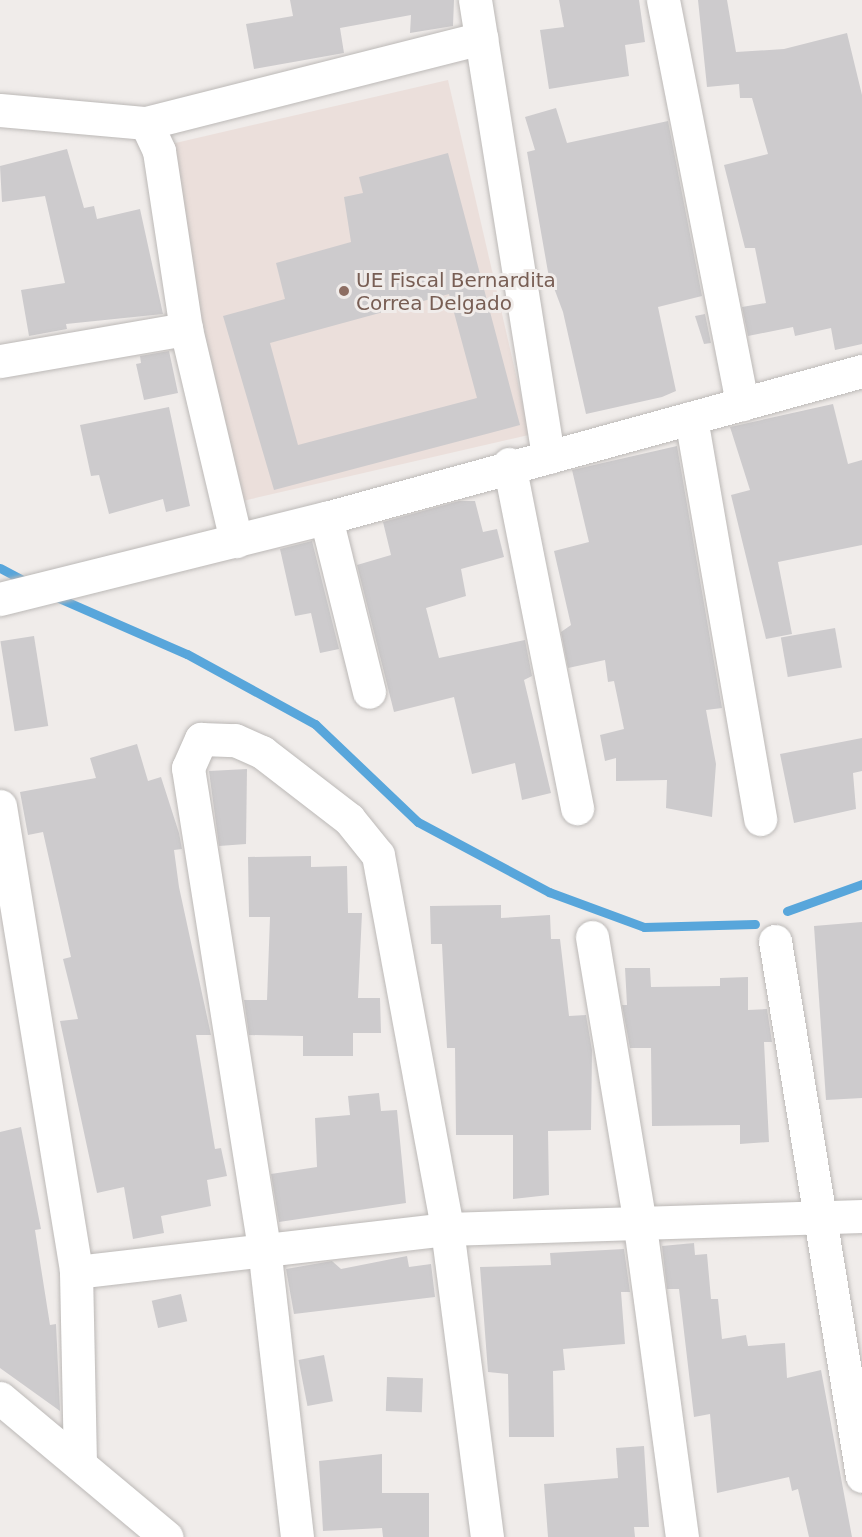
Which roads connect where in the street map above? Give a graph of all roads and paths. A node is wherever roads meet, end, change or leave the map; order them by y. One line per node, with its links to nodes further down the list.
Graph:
1 (475, 0): 3 (street)
2 (663, 0): 9 (street)
3 (481, 38): 5 (street); 11 (street)
4 (0, 110): 5 (street)
5 (146, 123): 6 (street)
6 (186, 329): 7 (street); 14 (street)
7 (0, 361)
8 (862, 371): 9 (street)
9 (742, 404): 10 (street)
10 (691, 418): 11 (street); 19 (street)
11 (548, 457): 12 (street)
12 (509, 464): 13 (street); 18 (street)
13 (326, 518): 14 (street); 16 (street)
14 (236, 541): 15 (street)
15 (0, 600)
16 (369, 692)
17 (0, 806): 27 (street)
18 (577, 808)
19 (760, 819)
20 (592, 937): 24 (street)
21 (775, 940): 23 (street)
22 (862, 1216): 23 (street)
23 (820, 1217): 24 (street); 30 (street)
24 (639, 1219): 25 (street); 34 (street)
25 (447, 1229): 26 (street); 26 (street); 33 (street)
26 (264, 1248): 27 (street); 32 (street)
27 (75, 1272): 29 (street)
28 (0, 1398): 29 (street)
29 (80, 1464): 31 (street)
30 (862, 1476)
31 (166, 1537)
32 (297, 1537)
33 (487, 1537)
34 (682, 1537)

